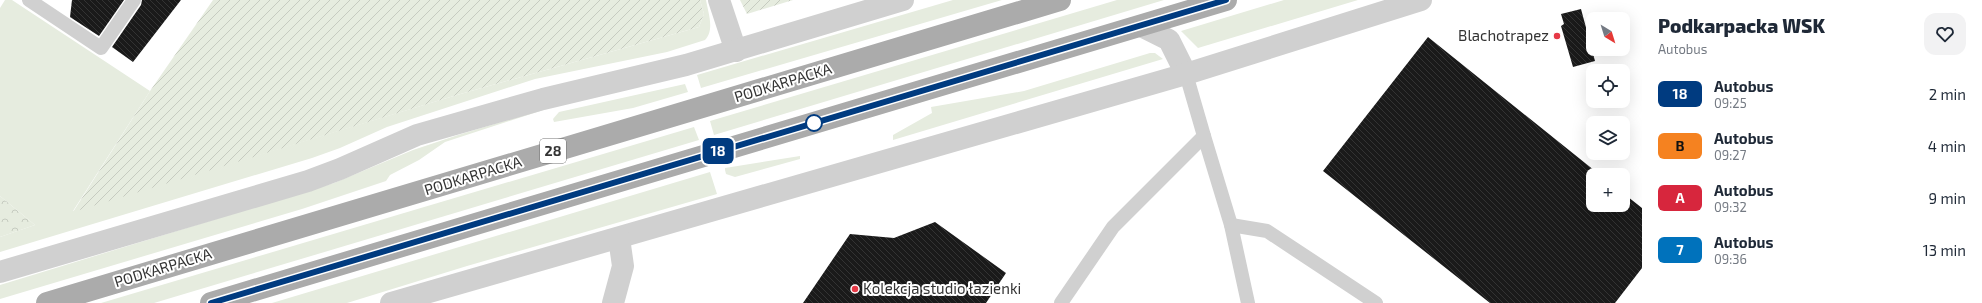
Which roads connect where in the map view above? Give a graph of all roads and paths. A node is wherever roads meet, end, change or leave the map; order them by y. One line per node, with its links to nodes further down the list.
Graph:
1 (29, 0): 2 (lane)
2 (134, 0)
3 (719, 0): 9 (street)
4 (904, 0): 9 (street)
5 (1060, 0): 15 (main road, PODKARPACKA / 28)
6 (1226, 0): 8 (main road)
7 (1421, 0): 10 (street)
8 (1141, 26): 10 (street); 16 (main road)
9 (736, 51): 14 (street)
10 (1186, 74): 11 (lane); 13 (street)
11 (1204, 136): 12 (lane); 19 (lane)
12 (1231, 225): 20 (lane); 21 (lane)
13 (619, 238): 17 (street); 18 (street)
14 (0, 272)
15 (47, 303)
16 (211, 303)
17 (392, 303)
18 (613, 303)
19 (1061, 303)
20 (1248, 303)
21 (1376, 303)

